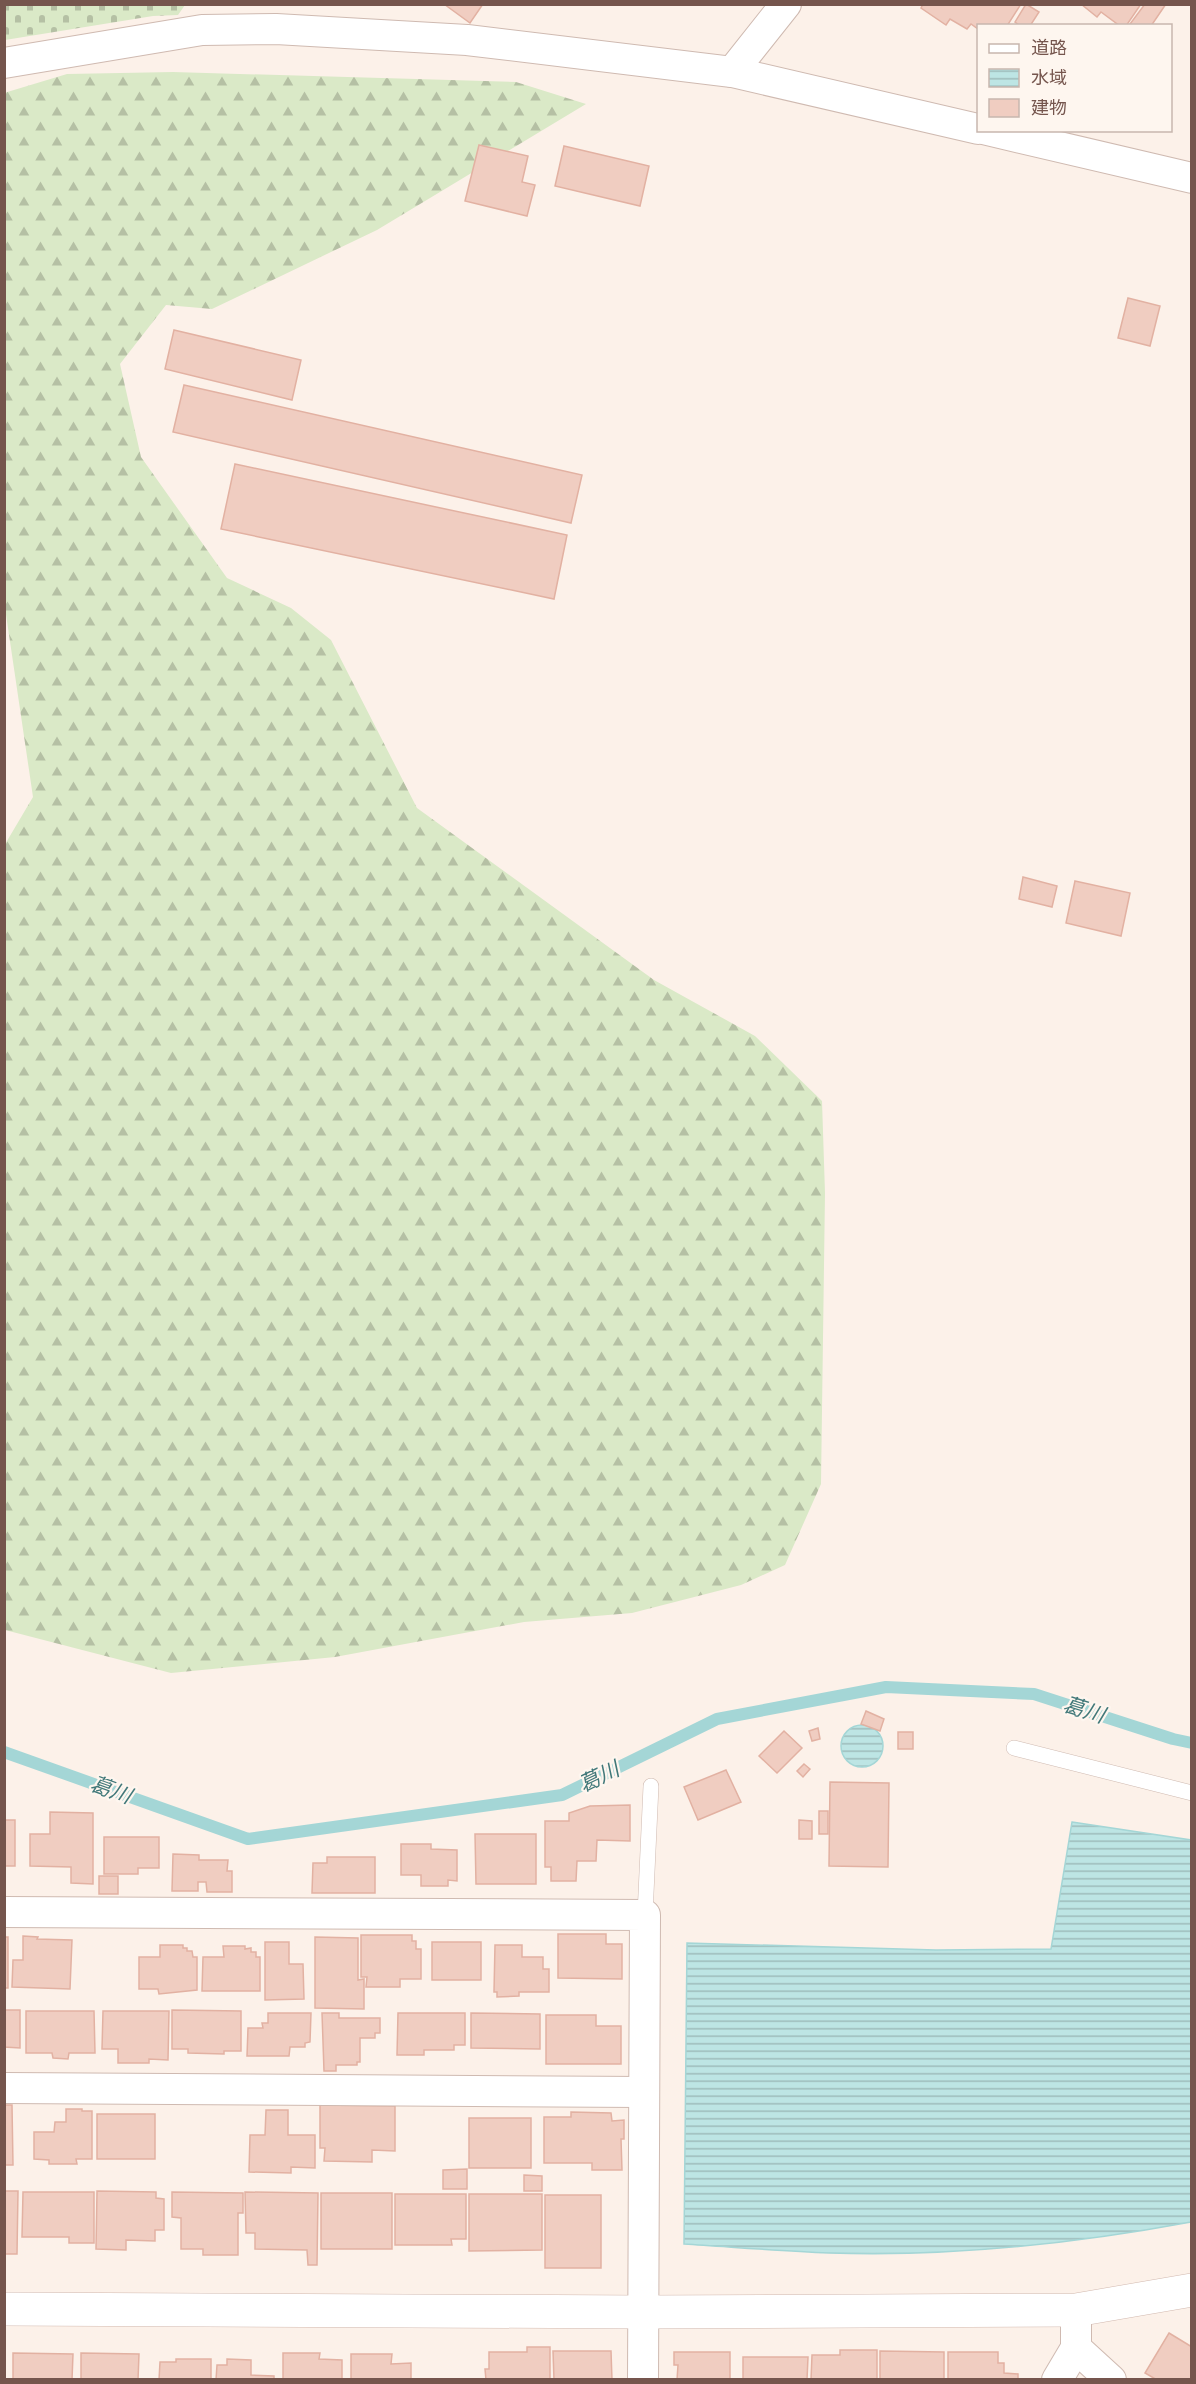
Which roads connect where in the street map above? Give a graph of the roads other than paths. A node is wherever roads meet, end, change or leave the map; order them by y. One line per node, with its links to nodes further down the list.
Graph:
1 (786, 4): 4 (street)
2 (203, 17): 3 (street); 4 (street)
3 (4, 63)
4 (732, 72): 5 (street)
5 (977, 129)
6 (996, 132): 7 (street)
7 (1191, 178)
8 (1014, 1748): 10 (lane)
9 (651, 1786): 12 (lane)
10 (1191, 1793)
11 (4, 1912): 12 (street)
12 (645, 1915): 14 (street)
13 (4, 2088): 14 (street)
14 (644, 2092): 18 (street)
15 (1191, 2290): 17 (street)
16 (4, 2309): 18 (street)
17 (1076, 2310): 18 (street); 19 (street)
18 (643, 2312): 20 (street)
19 (1076, 2348): 21 (street); 22 (street)
20 (643, 2379)
21 (1057, 2379)
22 (1111, 2379)

